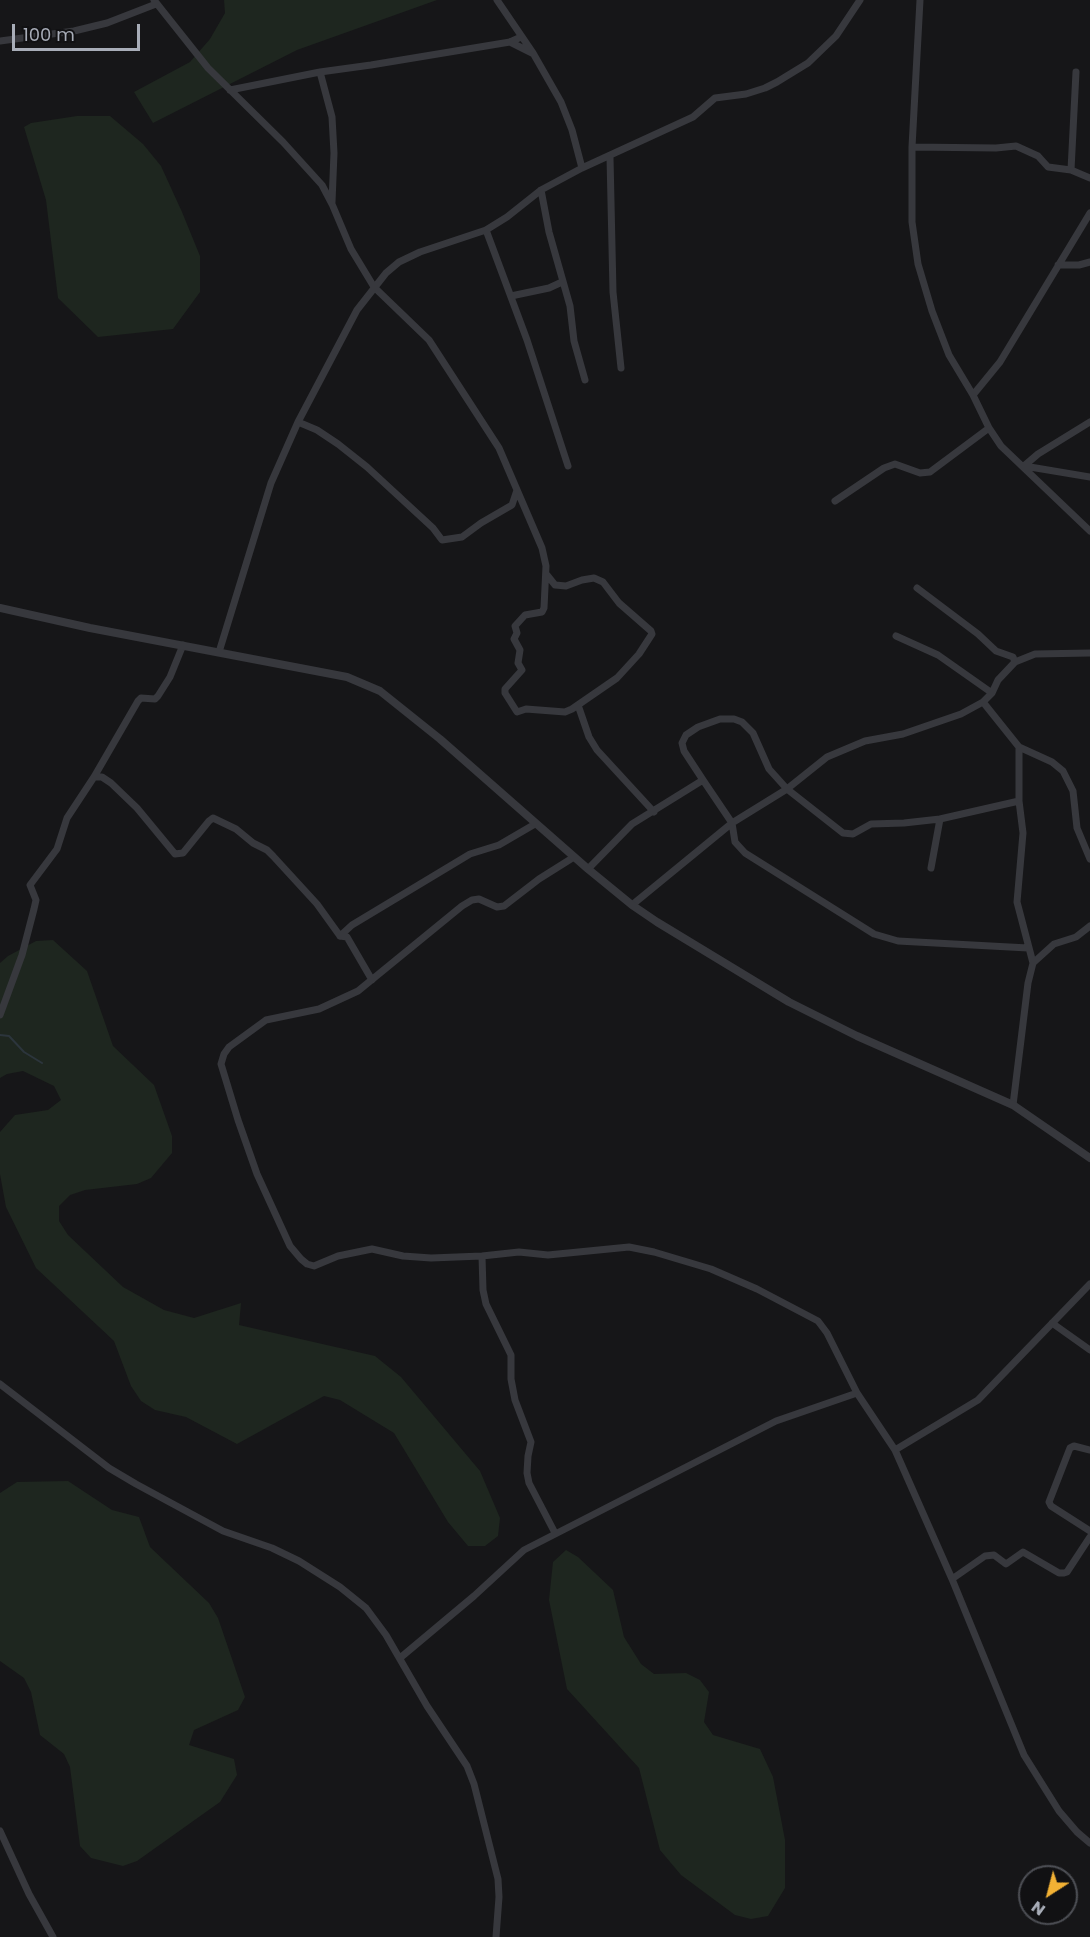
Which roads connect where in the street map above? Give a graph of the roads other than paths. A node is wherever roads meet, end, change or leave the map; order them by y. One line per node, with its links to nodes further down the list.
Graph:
1 (497, 0): 5 (street)
2 (860, 0): 13 (street)
3 (920, 0): 12 (street)
4 (155, 2): 6 (street); 11 (street)
5 (521, 37): 7 (street); 8 (street)
6 (0, 41)
7 (510, 42): 8 (street); 9 (street)
8 (533, 53): 14 (street)
9 (320, 72): 11 (street); 18 (street)
10 (1076, 72): 15 (street)
11 (230, 90): 18 (street)
12 (912, 147): 15 (street); 28 (street)
13 (610, 157): 14 (street); 26 (street)
14 (582, 168): 17 (street)
15 (1071, 170): 16 (street)
16 (1090, 178)
17 (541, 190): 20 (street); 23 (street)
18 (332, 204): 24 (street)
19 (1090, 213): 22 (street)
20 (486, 230): 24 (street); 25 (street)
21 (1090, 262): 22 (street)
22 (1058, 265): 28 (street)
23 (562, 282): 25 (street); 27 (street)
24 (374, 286): 29 (street); 35 (street)
25 (511, 296): 32 (street)
26 (621, 368)
27 (585, 380)
28 (973, 396): 31 (street)
29 (298, 422): 35 (street); 43 (street)
30 (1090, 422): 33 (street)
31 (989, 428): 33 (street); 36 (street)
32 (568, 466)
33 (1024, 466): 34 (street); 37 (street)
34 (1090, 477)
35 (518, 490): 38 (street)
36 (835, 501)
37 (1090, 531)
38 (547, 575): 48 (street); 48 (street)
39 (917, 588): 45 (street)
40 (0, 608): 42 (street)
41 (896, 636): 46 (street)
42 (183, 645): 43 (street); 50 (street)
43 (219, 652): 57 (street)
44 (1090, 653): 45 (street)
45 (1015, 662): 46 (street)
46 (992, 693): 47 (street)
47 (982, 702): 49 (street); 52 (street)
48 (578, 705): 54 (street)
49 (1020, 747): 53 (street); 59 (street)
50 (94, 777): 64 (street); 68 (street)
51 (703, 780): 52 (street); 54 (street); 56 (street)
52 (786, 789): 55 (street); 56 (street)
53 (1019, 801): 55 (street); 65 (street)
54 (654, 812): 60 (street)
55 (940, 819): 61 (street)
56 (732, 823): 62 (street); 65 (street)
57 (535, 824): 58 (street); 64 (street)
58 (574, 857): 60 (street); 67 (street)
59 (1090, 859)
60 (588, 868): 62 (street)
61 (931, 868)
62 (632, 905): 69 (street)
63 (1090, 926): 66 (street)
64 (340, 936): 67 (street)
65 (1028, 948): 66 (street)
66 (1033, 963): 69 (street)
67 (372, 980): 71 (street)
68 (0, 1015)
69 (1013, 1105): 70 (street)
70 (1090, 1158)
71 (482, 1256): 76 (street); 80 (street)
72 (1090, 1284): 73 (street)
73 (1052, 1323): 74 (street); 77 (street)
74 (1090, 1350)
75 (0, 1384): 83 (street)
76 (857, 1393): 77 (street); 80 (street)
77 (895, 1450): 82 (street)
78 (1090, 1450): 79 (street)
79 (1090, 1532)
80 (555, 1533): 83 (street)
81 (1090, 1537): 82 (street)
82 (952, 1579): 85 (street)
83 (400, 1658): 87 (street)
84 (0, 1831): 86 (street)
85 (1090, 1843)
86 (53, 1937)
87 (496, 1937)

